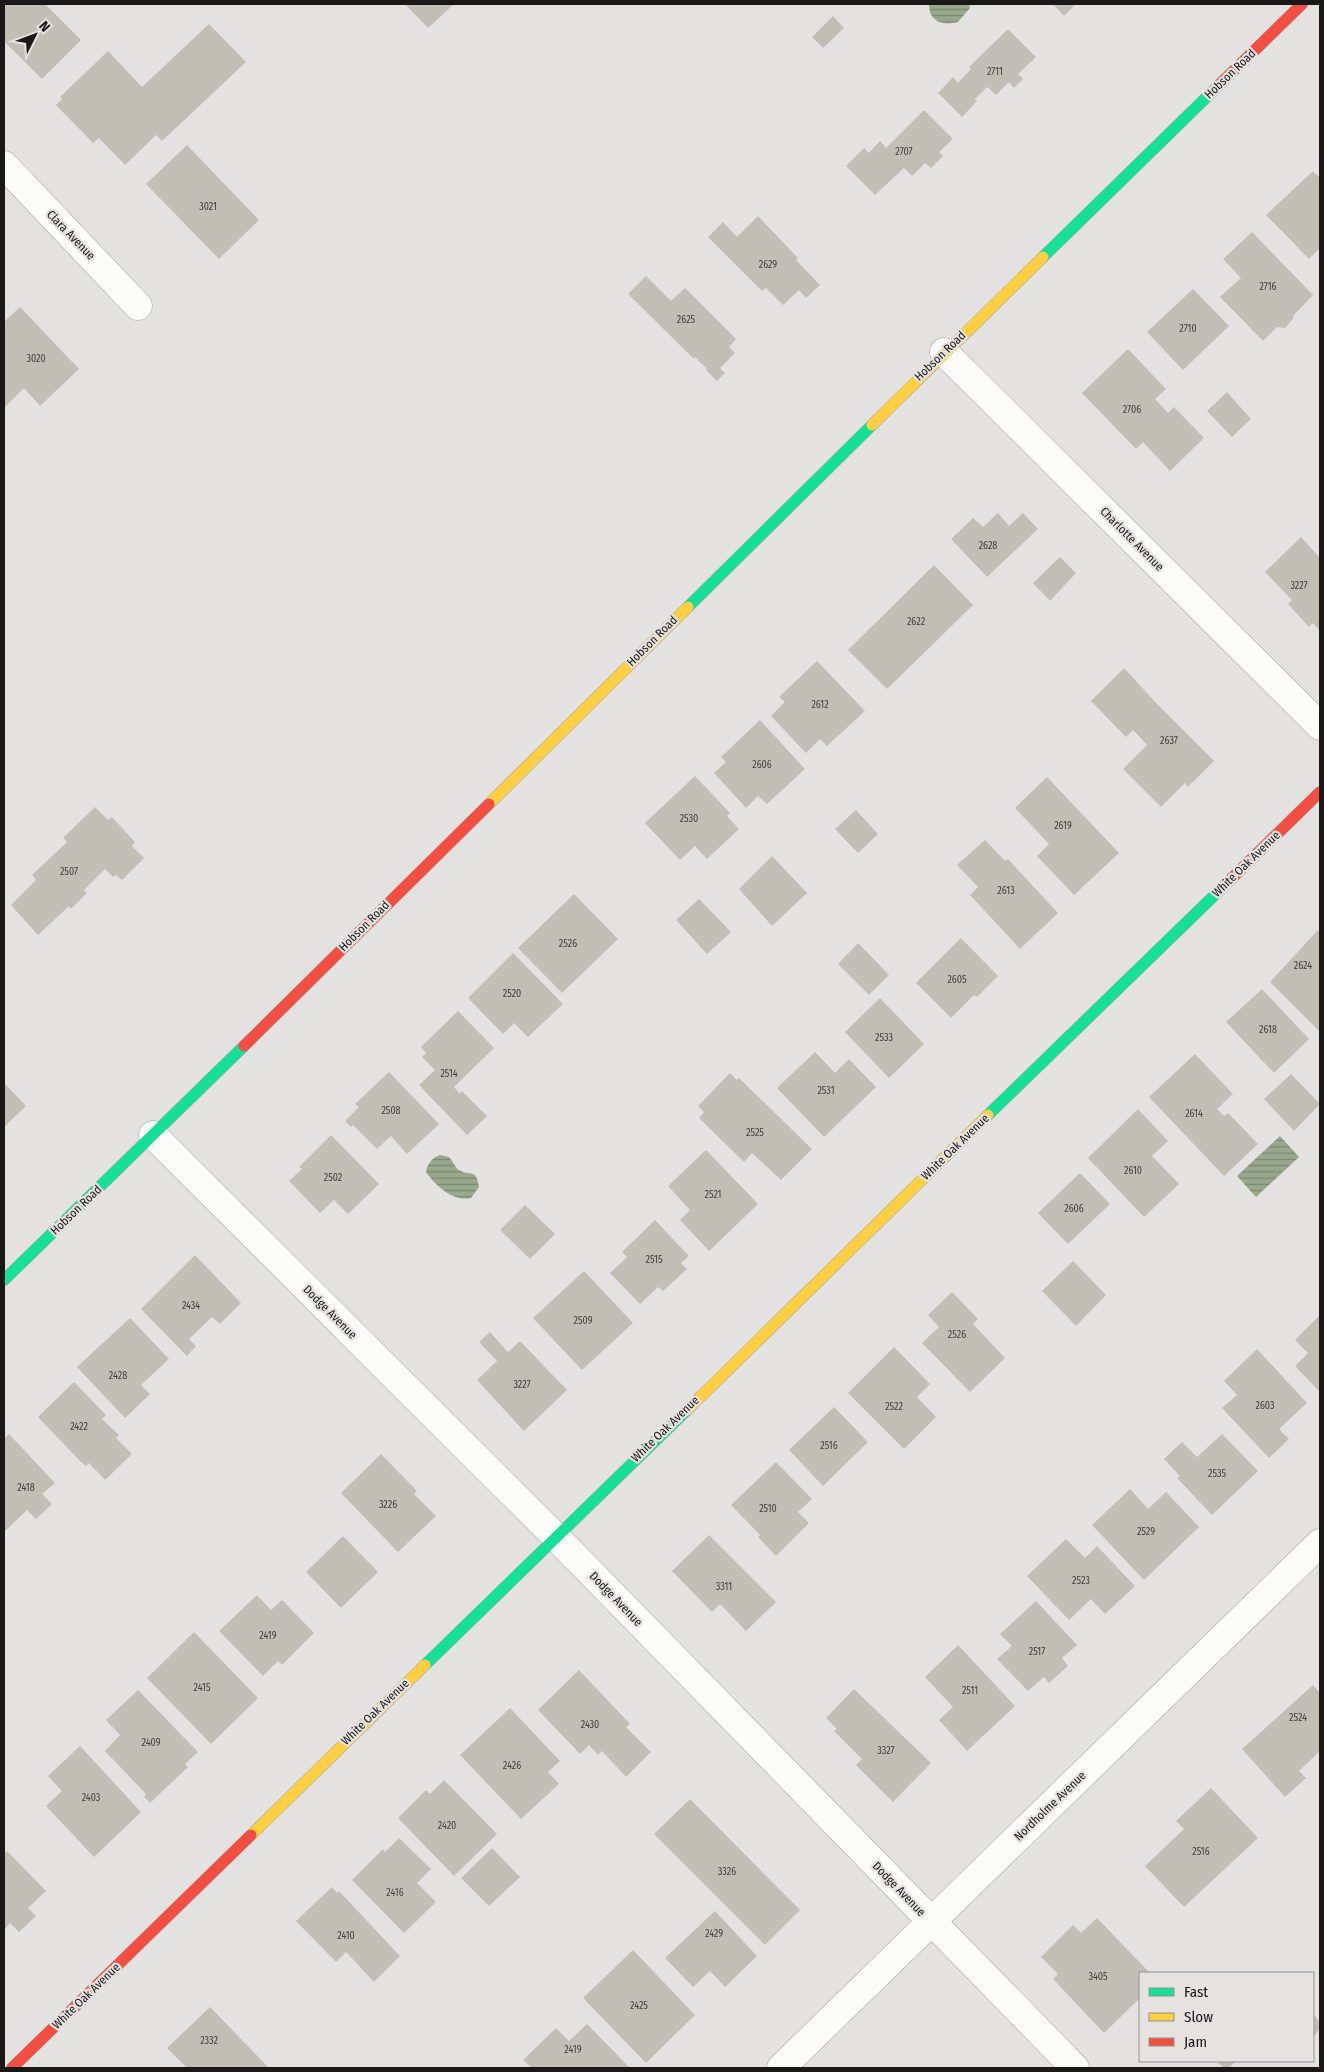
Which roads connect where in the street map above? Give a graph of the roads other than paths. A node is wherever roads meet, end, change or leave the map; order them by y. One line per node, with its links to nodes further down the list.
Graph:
1 (1302, 4): 4 (street, Hobson Road)
2 (4, 165): 3 (street, Clara Avenue)
3 (138, 306)
4 (944, 352): 5 (street, Charlotte Avenue); 7 (street, Hobson Road)
5 (1320, 726)
6 (1320, 792): 9 (street, White Oak Avenue)
7 (153, 1135): 8 (street, Hobson Road); 9 (street, Dodge Avenue)
8 (4, 1280)
9 (555, 1536): 11 (street, Dodge Avenue); 12 (street, White Oak Avenue)
10 (1320, 1543): 11 (street, Nordholme Avenue)
11 (930, 1922): 13 (street, Nordholme Avenue); 14 (street, Dodge Avenue)
12 (12, 2068)
13 (781, 2068)
14 (1075, 2068)

